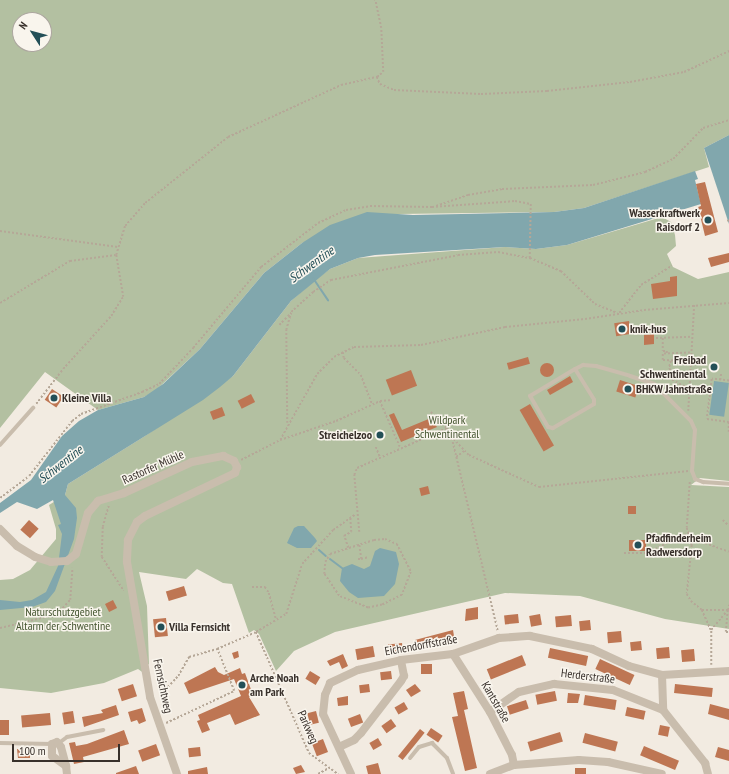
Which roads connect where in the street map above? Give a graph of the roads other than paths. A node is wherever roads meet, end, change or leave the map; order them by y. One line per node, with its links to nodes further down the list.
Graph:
1 (575, 368): 1 (lane); 4 (lane)
2 (33, 408): 3 (lane)
3 (0, 445)
4 (729, 484)
5 (0, 529): 6 (street, Rastorfer Mühle)
6 (138, 624): 20 (street, Fernsichtweg)
7 (453, 654): 8 (street, Eichendorffstraße); 10 (street, Eichendorffstraße); 12 (street, Kantstraße)
8 (401, 660): 16 (street); 16 (street, Eichendorffstraße)
9 (729, 671): 10 (street, Eichendorffstraße)
10 (662, 675): 11 (street)
11 (663, 710): 12 (street, Herderstraße); 25 (street)
12 (490, 712): 18 (street, Kantstraße)
13 (103, 730): 15 (lane)
14 (0, 742): 15 (lane)
15 (55, 744): 19 (street)
16 (338, 746): 21 (street, Eichendorffstraße)
17 (410, 758): 22 (lane)
18 (514, 765): 23 (street); 24 (street)
19 (66, 770)
20 (177, 774)
21 (350, 774)
22 (453, 774)
23 (490, 774)
24 (662, 774)
25 (708, 774)

